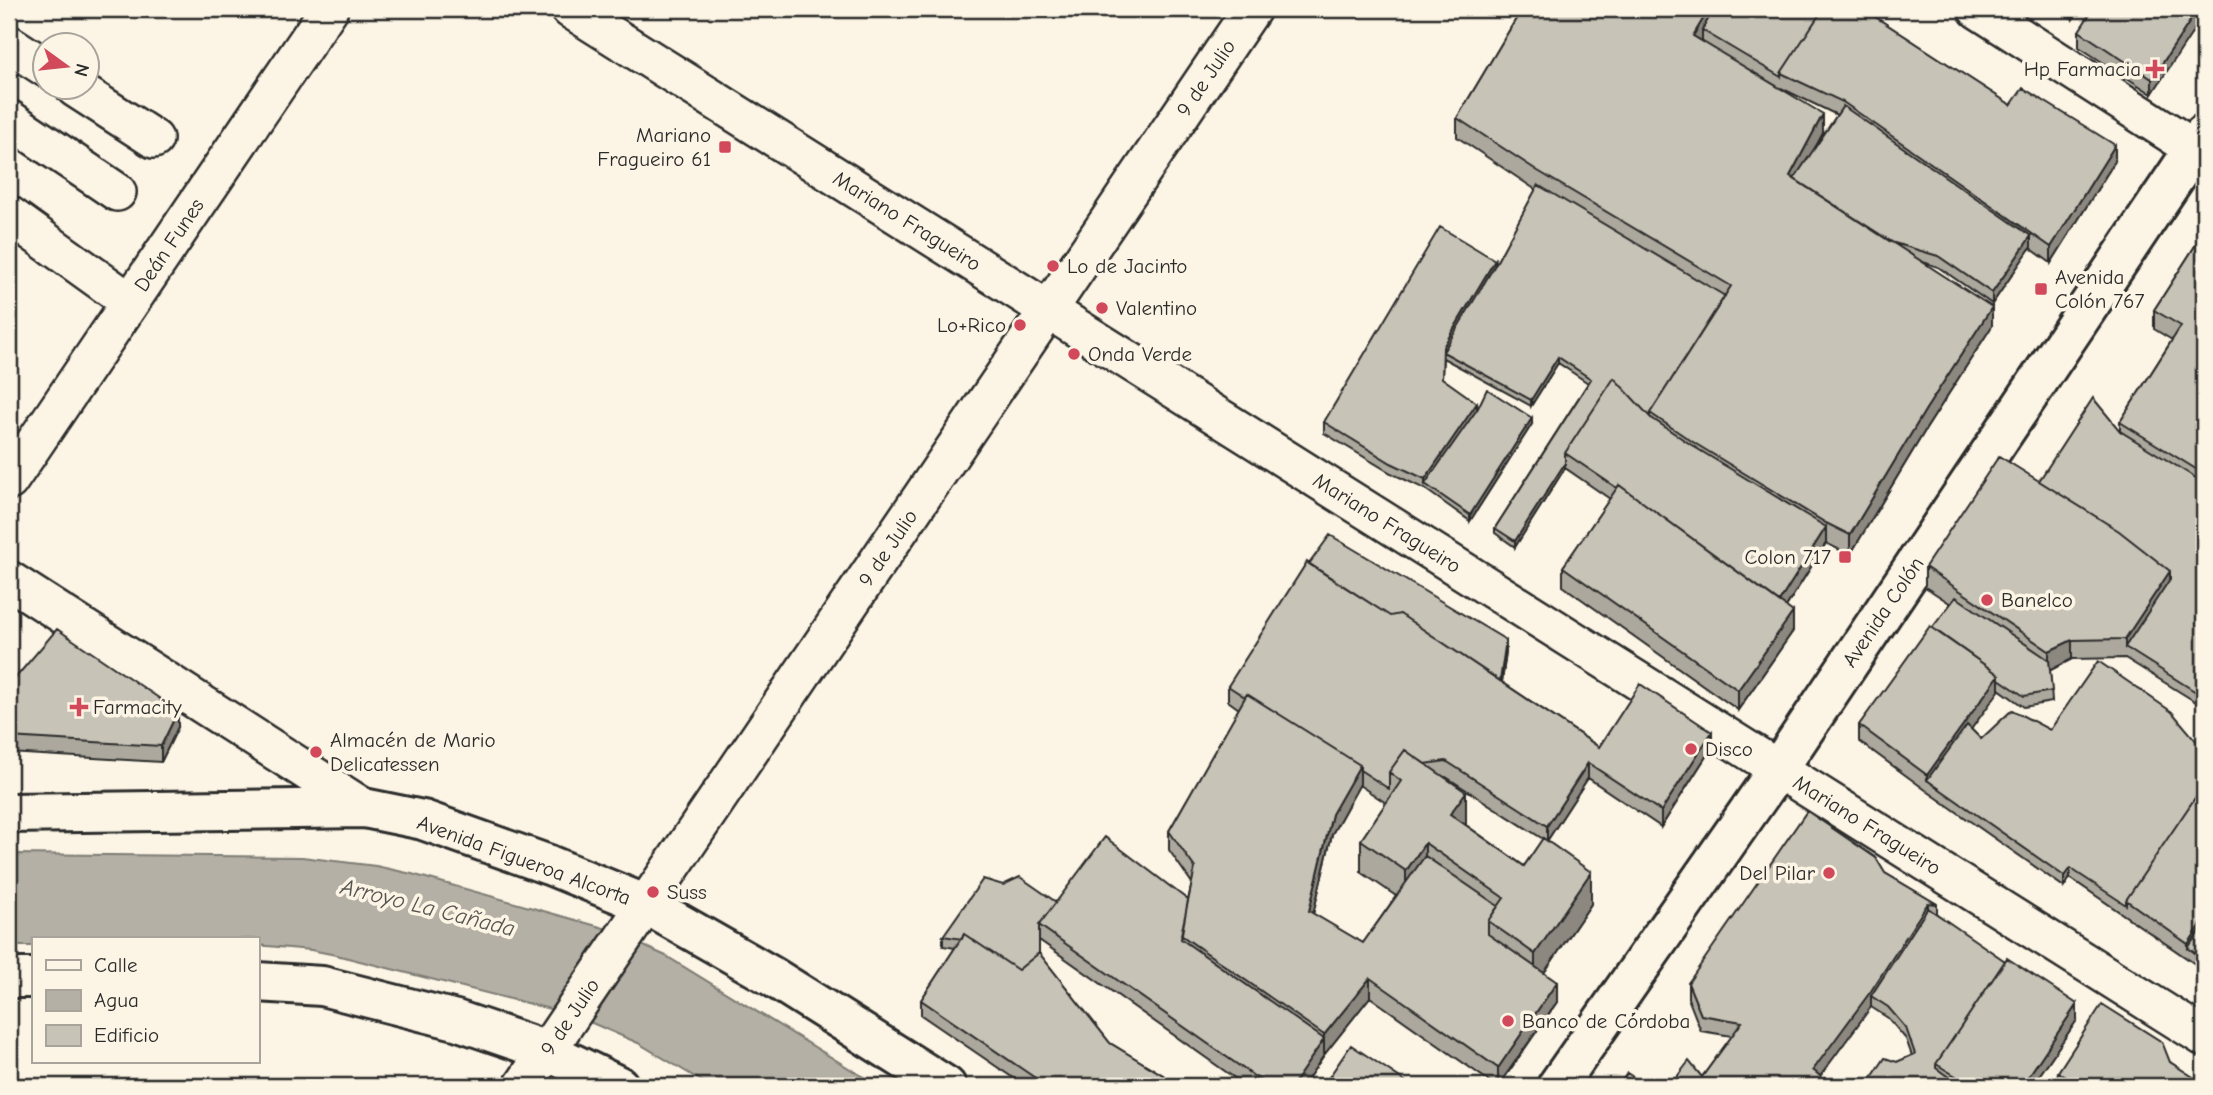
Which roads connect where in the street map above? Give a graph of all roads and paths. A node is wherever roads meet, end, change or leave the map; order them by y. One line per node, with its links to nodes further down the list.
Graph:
1 (329, 9): 13 (street, Deán Funes)
2 (570, 9): 14 (street, Mariano Fragueiro)
3 (1252, 9): 14 (street, 9 de Julio)
4 (1977, 9): 10 (street)
5 (9, 44): 6 (street)
6 (32, 59)
7 (97, 102): 9 (street)
8 (9, 119): 11 (street)
9 (154, 139)
10 (2201, 146): 17 (main road, Avenida Colón)
11 (117, 192)
12 (9, 215): 13 (street)
13 (130, 302): 15 (street, Deán Funes)
14 (1049, 310): 17 (street, Mariano Fragueiro); 20 (street, 9 de Julio)
15 (9, 481)
16 (9, 580): 18 (street)
17 (1778, 769): 24 (street, Mariano Fragueiro); 29 (main road, Avenida Colón)
18 (364, 808): 19 (main road, Avenida Figueroa Alcorta); 20 (main road, Avenida Figueroa Alcorta)
19 (9, 813)
20 (647, 905): 25 (street, 9 de Julio); 28 (main road, Avenida Figueroa Alcorta)
21 (9, 978): 22 (main road)
22 (32, 978)
23 (259, 982): 25 (main road)
24 (2204, 1037)
25 (547, 1051): 26 (street, 9 de Julio); 27 (main road)
26 (523, 1086)
27 (620, 1086)
28 (946, 1086)
29 (1557, 1086)

